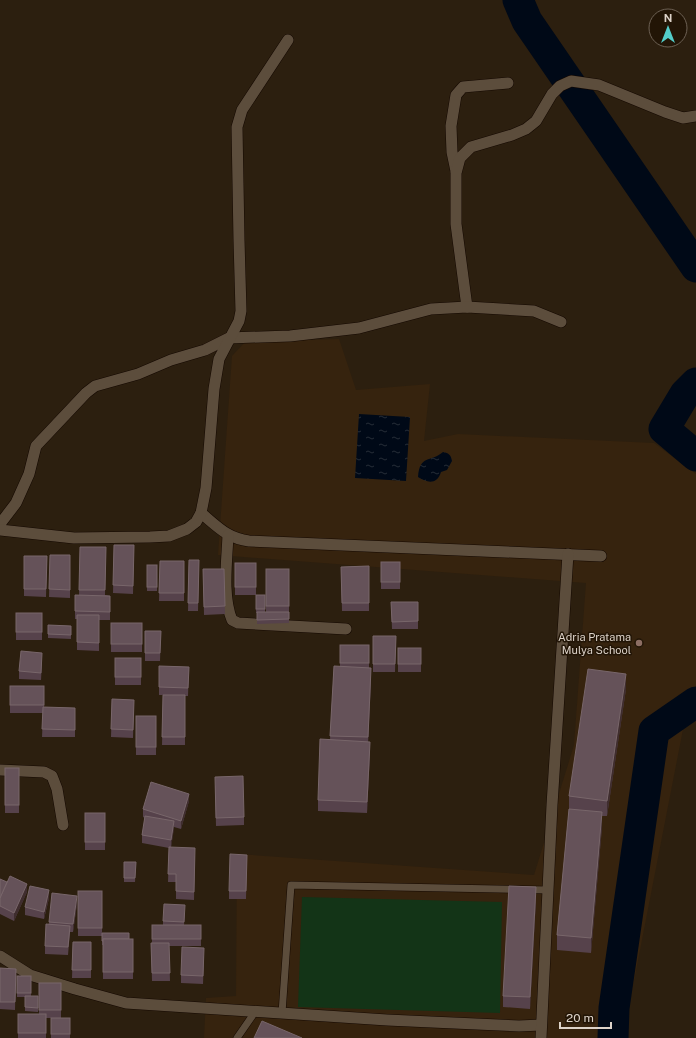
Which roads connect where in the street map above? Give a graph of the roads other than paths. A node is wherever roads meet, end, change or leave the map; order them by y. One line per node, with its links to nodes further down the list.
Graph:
1 (288, 40): 7 (street)
2 (508, 83): 4 (street)
3 (696, 116): 4 (street)
4 (456, 173): 5 (street)
5 (467, 307): 6 (street); 7 (street)
6 (561, 322)
7 (229, 338): 8 (street); 9 (street)
8 (201, 513): 10 (street); 11 (street)
9 (0, 524)
10 (0, 530)
11 (228, 535): 12 (street); 14 (street)
12 (568, 554): 13 (street); 17 (street)
13 (601, 556)
14 (346, 629)
15 (0, 770): 16 (street)
16 (63, 825)
17 (548, 890): 20 (lane); 21 (street)
18 (0, 956): 19 (street)
19 (255, 1012): 20 (street); 22 (lane)
20 (282, 1013): 21 (street)
21 (541, 1025): 23 (street)
22 (237, 1038)
23 (541, 1038)

